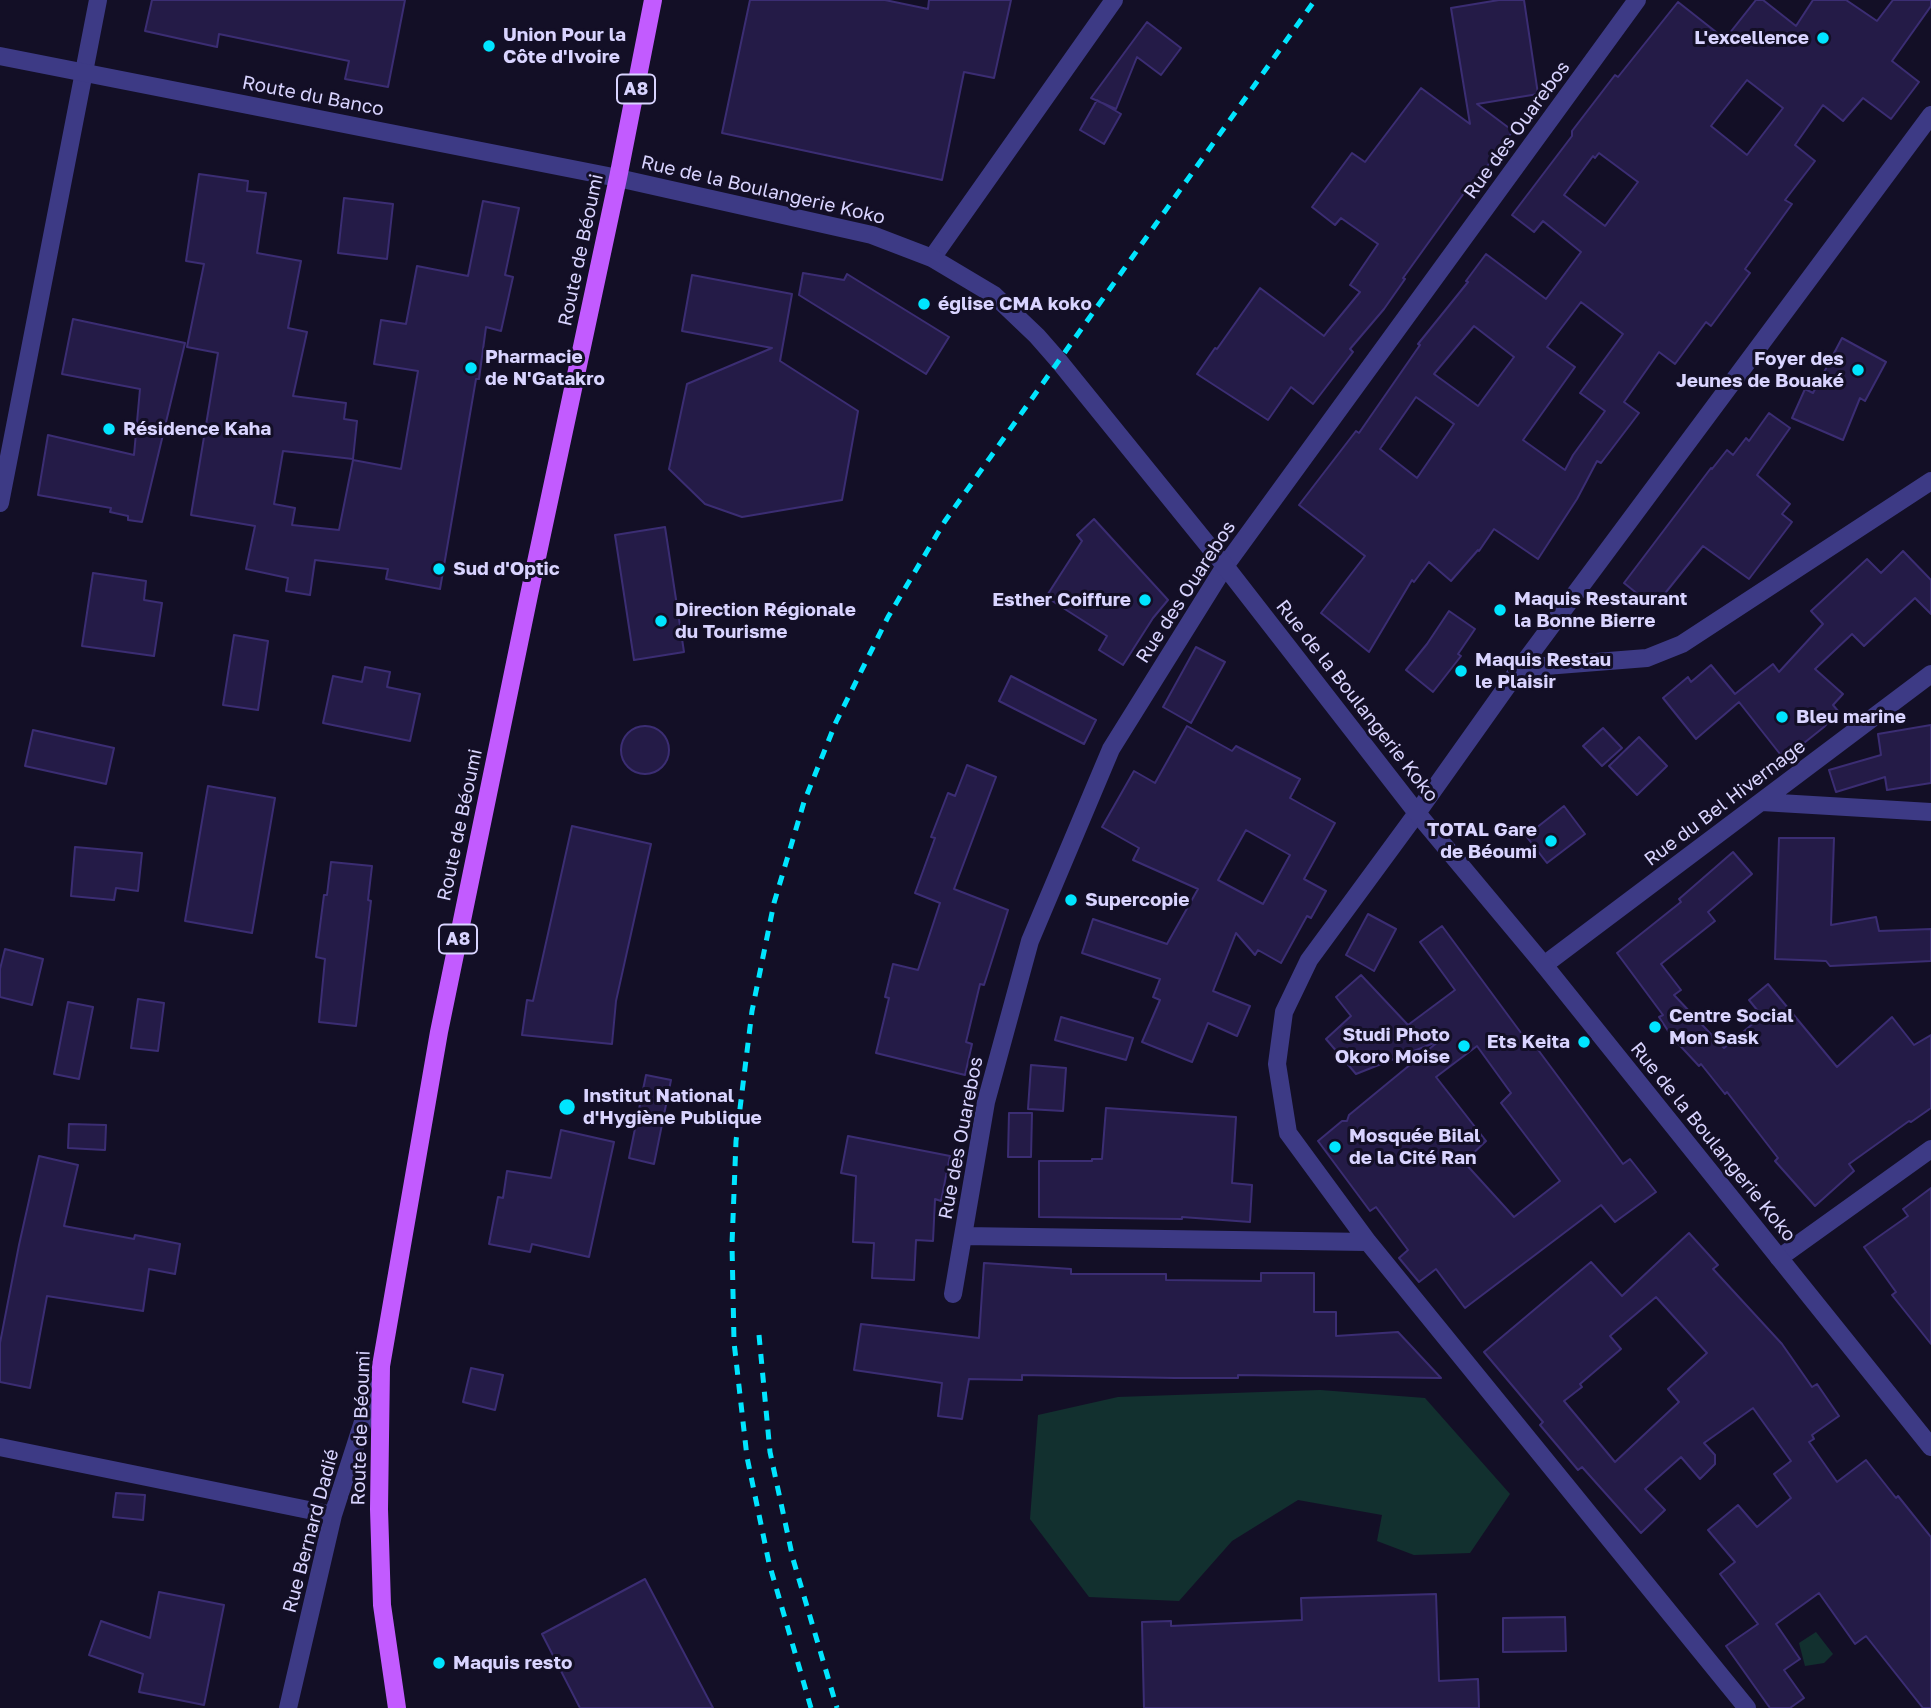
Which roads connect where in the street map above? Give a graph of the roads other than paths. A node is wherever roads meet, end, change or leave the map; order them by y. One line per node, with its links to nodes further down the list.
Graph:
1 (98, 0): 6 (street)
2 (653, 0): 8 (main road, Route de Béoumi / A8)
3 (1114, 0): 9 (street)
4 (1637, 0): 12 (street, Rue des Ouarebos)
5 (0, 56): 6 (street, Route du Banco)
6 (83, 72): 8 (street, Route du Banco); 11 (street)
7 (1931, 115): 13 (street)
8 (618, 178): 9 (street, Rue de la Boulangerie Koko); 24 (main road, Route de Béoumi / A8)
9 (932, 258): 12 (street, Rue de la Boulangerie Koko)
10 (1931, 481): 13 (street)
11 (0, 502)
12 (1225, 566): 17 (street, Rue de la Boulangerie Koko); 20 (street, Rue des Ouarebos)
13 (1520, 668): 17 (street)
14 (1931, 674): 15 (street, Rue du Bel Hivernage)
15 (1762, 802): 16 (street); 18 (street, Rue du Bel Hivernage)
16 (1931, 812)
17 (1417, 813): 18 (street, Rue de la Boulangerie Koko); 21 (street)
18 (1544, 965): 22 (street, Rue de la Boulangerie Koko)
19 (1931, 1149): 22 (street)
20 (964, 1237): 21 (street); 23 (street, Rue des Ouarebos)
21 (1368, 1242): 30 (street)
22 (1779, 1258): 26 (street, Rue de la Boulangerie Koko)
23 (953, 1294)
24 (381, 1366): 27 (street, Rue Bernard Dadié); 29 (main road, Route de Béoumi / A8)
25 (0, 1447): 27 (street)
26 (1931, 1447)
27 (333, 1516): 28 (street, Rue Bernard Dadié)
28 (288, 1708)
29 (397, 1708)
30 (1747, 1708)

